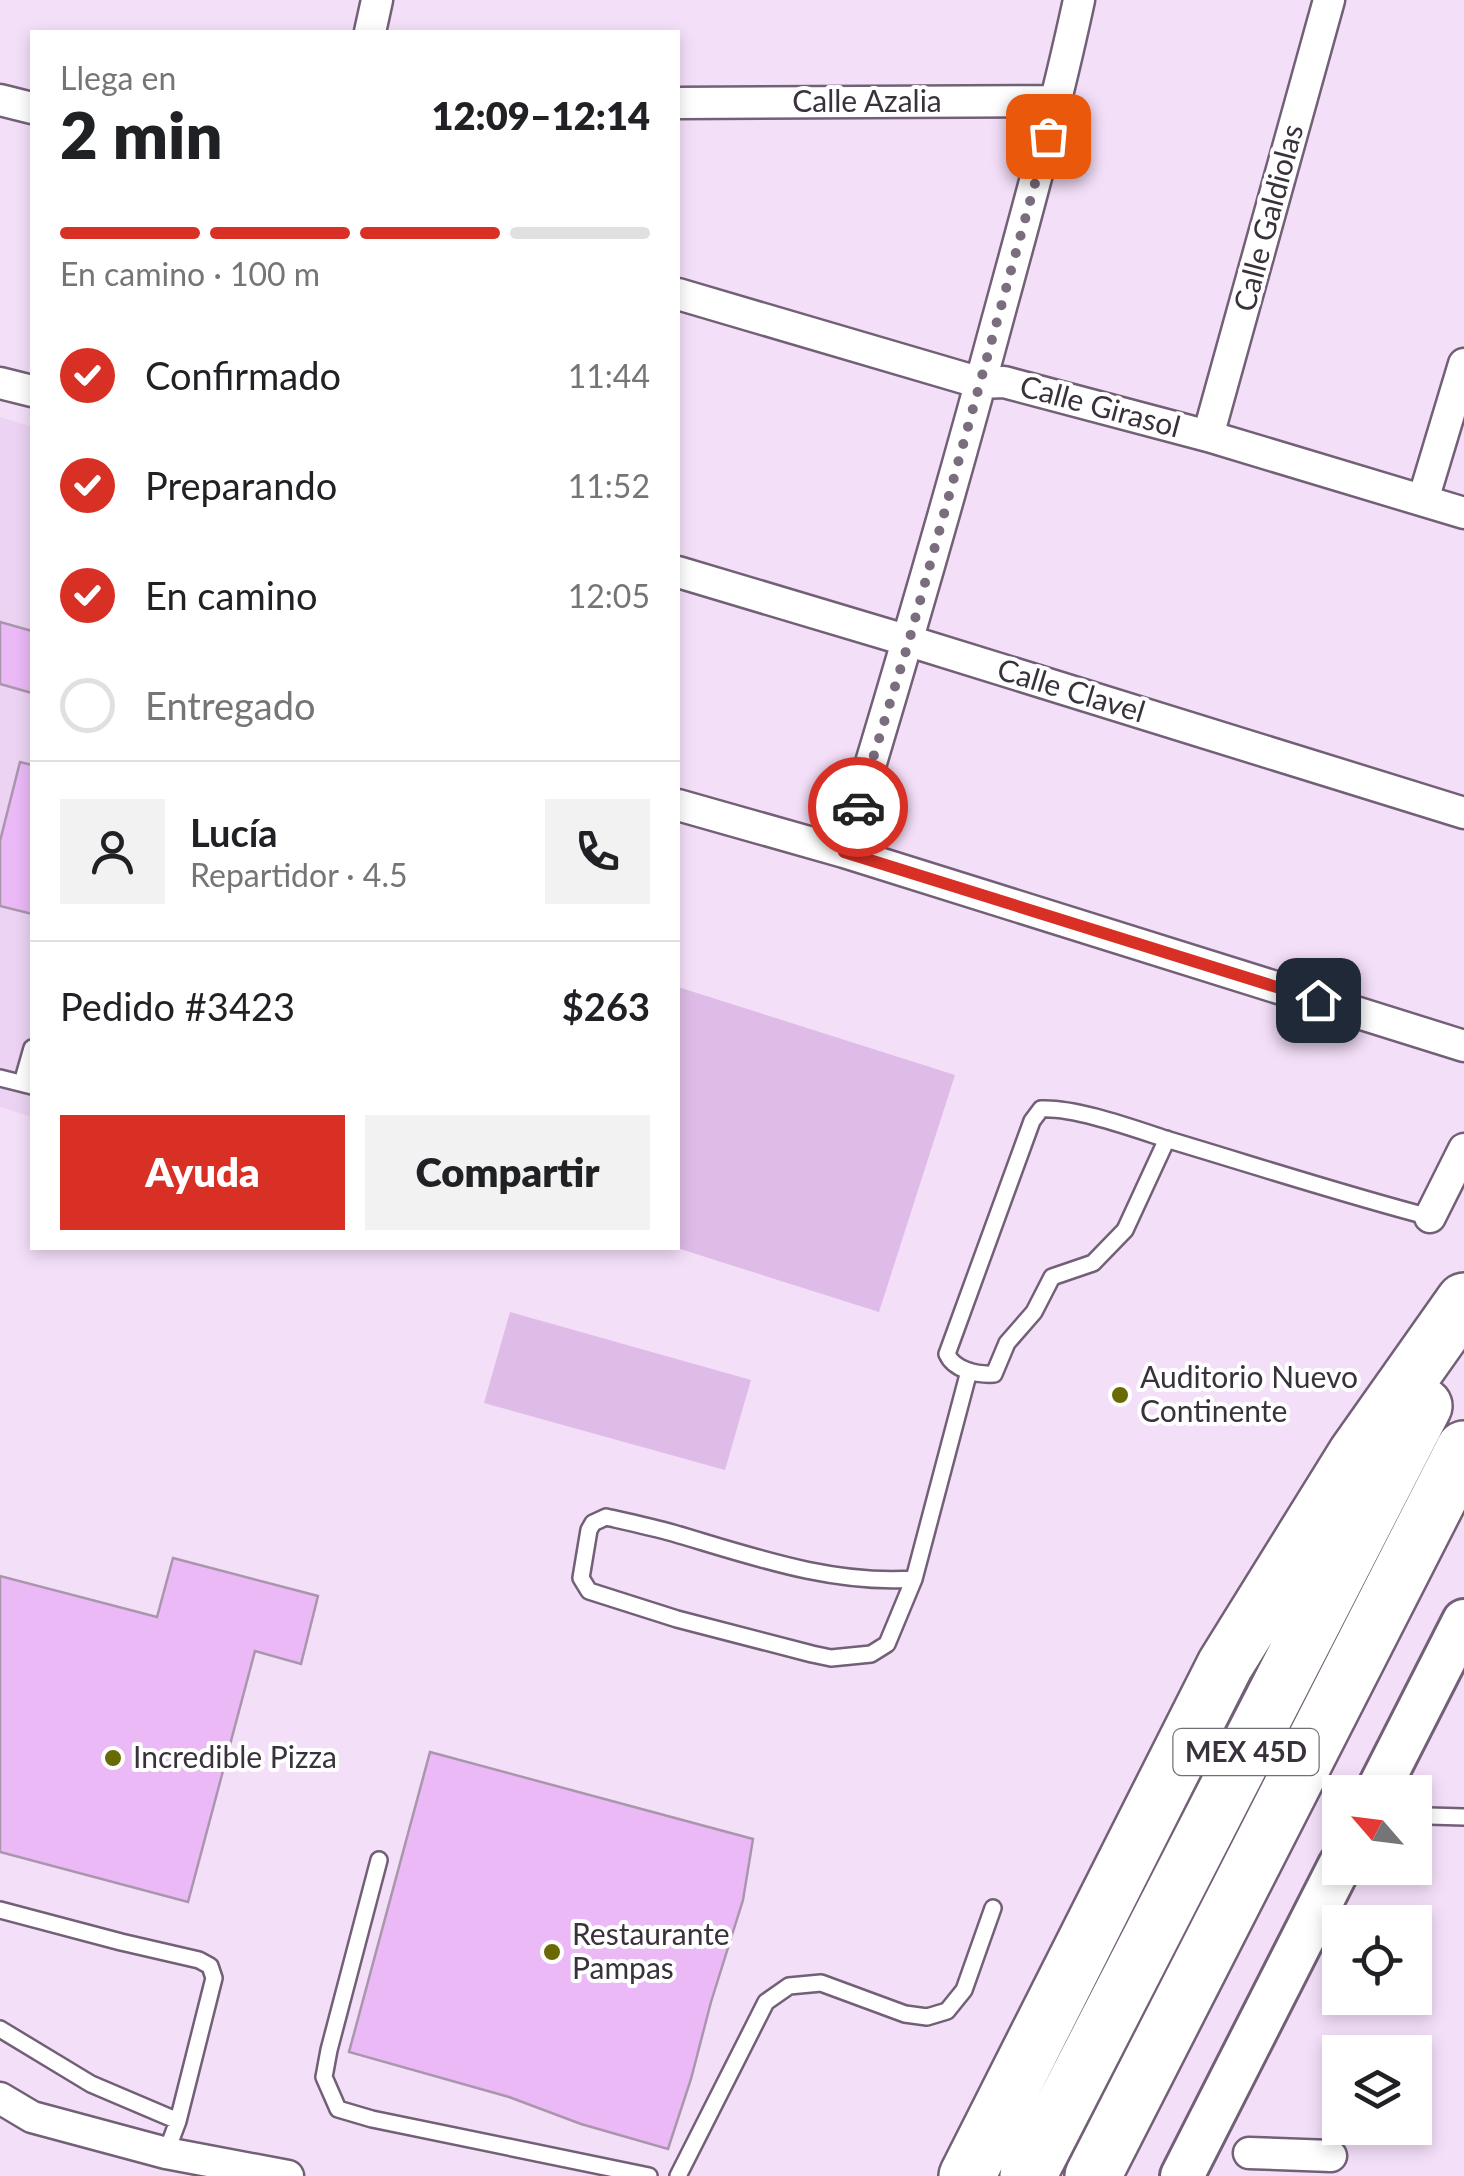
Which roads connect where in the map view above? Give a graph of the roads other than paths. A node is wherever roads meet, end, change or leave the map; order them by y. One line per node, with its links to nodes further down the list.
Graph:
1 (378, 0): 4 (street)
2 (1079, 0): 6 (street)
3 (1329, 0): 14 (street, Calle Galdiolas)
4 (370, 30)
5 (0, 100): 8 (street)
6 (1057, 101): 7 (street, Calle Azalia); 12 (street)
7 (680, 104)
8 (30, 108)
9 (680, 295): 12 (street, Calle Girasol)
10 (1464, 364): 15 (street)
11 (0, 383): 13 (street)
12 (981, 383): 14 (street, Calle Girasol); 18 (street)
13 (30, 390)
14 (1208, 436): 15 (street, Calle Girasol)
15 (1423, 500): 16 (street, Calle Girasol)
16 (1464, 512)
17 (680, 573): 18 (street, Calle Clavel)
18 (909, 641): 20 (street, Calle Clavel); 21 (street)
19 (680, 806): 21 (street)
20 (1464, 814)
21 (844, 852): 22 (street)
22 (1464, 1046)
23 (0, 1078): 24 (lane)
24 (27, 1084)
25 (1167, 1139): 27 (lane); 30 (lane); 30 (lane)
26 (1464, 1149): 27 (street)
27 (1430, 1216)
28 (1464, 1302): 50 (highway)
29 (1464, 1328): 51 (highway, MEX 45D)
30 (969, 1370): 32 (lane)
31 (1464, 1448): 52 (highway, MEX 45D)
32 (914, 1579): 32 (lane)
33 (1464, 1622): 34 (street)
34 (1386, 1775)
35 (1432, 1816): 36 (lane)
36 (1464, 1818)
37 (379, 1860): 48 (lane)
38 (1330, 1885): 53 (street)
39 (994, 1908): 49 (lane)
40 (0, 1910): 43 (lane)
41 (0, 2029): 43 (lane)
42 (0, 2098): 45 (street)
43 (178, 2121): 45 (lane)
44 (1249, 2152): 46 (street)
45 (166, 2154): 47 (street)
46 (1331, 2156)
47 (288, 2176)
48 (650, 2176)
49 (678, 2176)
50 (967, 2176)
51 (1028, 2176)
52 (1093, 2176)
53 (1182, 2176)

